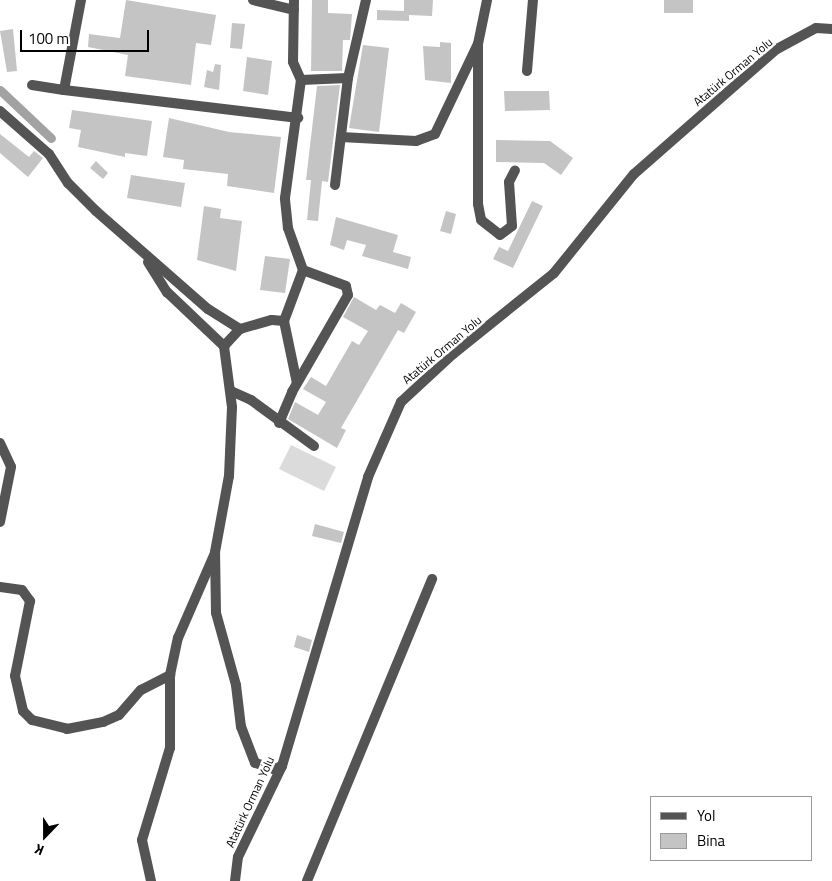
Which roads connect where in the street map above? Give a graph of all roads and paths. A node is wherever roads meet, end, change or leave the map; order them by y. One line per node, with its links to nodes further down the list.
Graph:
1 (81, 0): 13 (street)
2 (253, 0): 6 (street)
3 (366, 0): 10 (street)
4 (487, 0): 8 (street)
5 (533, 0): 9 (street)
6 (294, 5): 11 (street)
7 (832, 29): 35 (street, Atatürk Orman Yolu)
8 (478, 44): 16 (street); 17 (street)
9 (528, 72)
10 (348, 78): 11 (street); 16 (street)
11 (301, 80): 15 (street)
12 (32, 85): 13 (street)
13 (64, 90): 15 (street)
14 (0, 111): 19 (street)
15 (298, 118): 20 (street)
16 (341, 137): 18 (street)
17 (515, 170)
18 (335, 185)
19 (141, 251): 22 (street); 23 (street)
20 (303, 270): 21 (street); 24 (street)
21 (284, 321): 22 (street); 24 (street)
22 (240, 329): 23 (street)
23 (224, 346): 25 (street)
24 (297, 383): 26 (street)
25 (231, 392): 26 (street); 31 (street)
26 (279, 423): 28 (street)
27 (0, 443): 29 (street)
28 (314, 446)
29 (2, 509): 30 (street)
30 (0, 522)
31 (215, 552): 34 (street); 35 (street)
32 (432, 579): 38 (street)
33 (0, 587): 34 (street)
34 (170, 675): 37 (street)
35 (282, 766): 36 (street, Atatürk Orman Yolu)
36 (234, 880)
37 (151, 881)
38 (308, 881)

